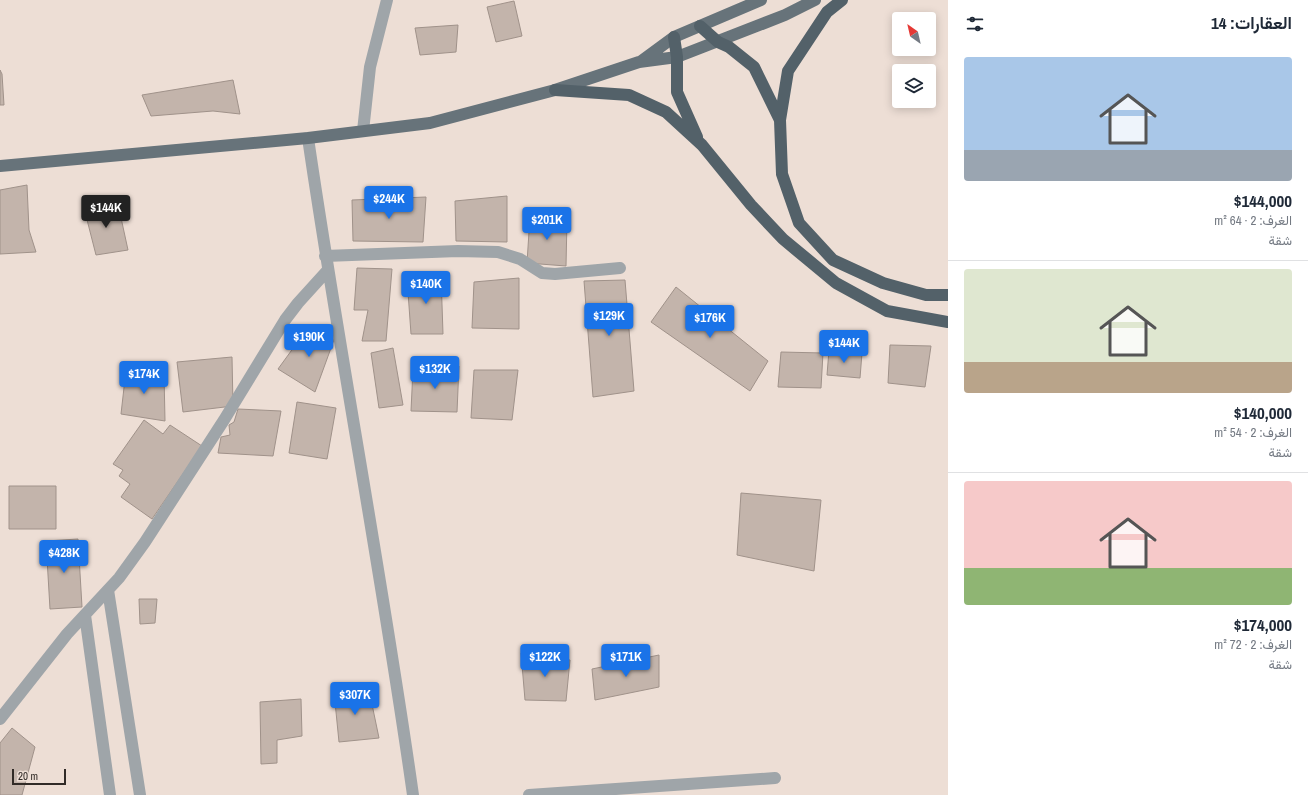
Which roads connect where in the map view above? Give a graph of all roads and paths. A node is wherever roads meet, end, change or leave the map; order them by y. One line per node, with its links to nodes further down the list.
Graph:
1 (387, 0): 12 (street)
2 (761, 0): 5 (main road)
3 (815, 0): 7 (main road)
4 (842, 0): 11 (highway)
5 (700, 26): 6 (main road); 7 (highway)
6 (674, 37): 8 (highway); 9 (main road)
7 (718, 42): 8 (main road); 11 (highway)
8 (677, 57): 9 (main road); 14 (highway)
9 (639, 62): 10 (main road)
10 (555, 90): 12 (main road); 14 (highway)
11 (780, 120): 19 (highway)
12 (363, 131): 13 (main road)
13 (308, 138): 15 (main road); 16 (street)
14 (702, 145): 20 (highway)
15 (0, 166)
16 (325, 256): 17 (street); 18 (street)
17 (620, 268)
18 (328, 271): 21 (street); 27 (street)
19 (948, 295)
20 (948, 322)
21 (108, 590): 22 (street); 26 (street)
22 (85, 615): 23 (street); 25 (street)
23 (0, 719)
24 (776, 778): 28 (street)
25 (110, 795)
26 (140, 795)
27 (413, 795)
28 (529, 795)

